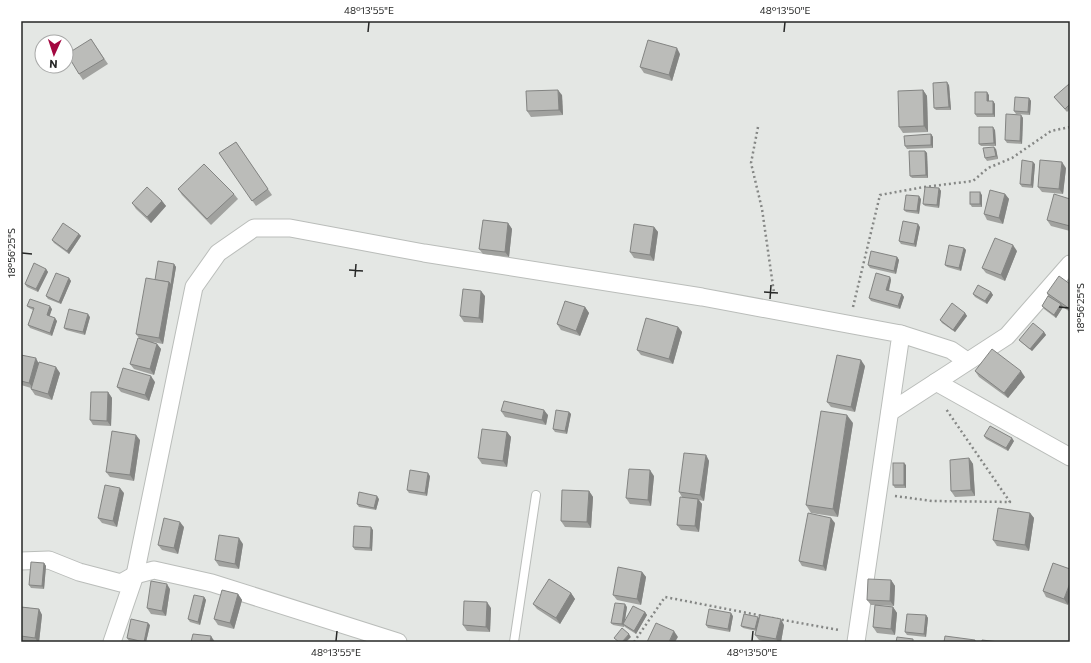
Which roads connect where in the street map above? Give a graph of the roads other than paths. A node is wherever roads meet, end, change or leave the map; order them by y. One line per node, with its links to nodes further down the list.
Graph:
1 (1070, 264): 3 (street)
2 (901, 334): 3 (street); 5 (street); 9 (street)
3 (967, 361): 4 (street)
4 (933, 384): 5 (street); 6 (street)
5 (890, 412): 10 (street)
6 (1070, 457)
7 (536, 496): 13 (lane)
8 (21, 561): 9 (street)
9 (135, 575): 11 (street); 12 (street)
10 (857, 638)
11 (112, 642)
12 (398, 642)
13 (514, 642)

